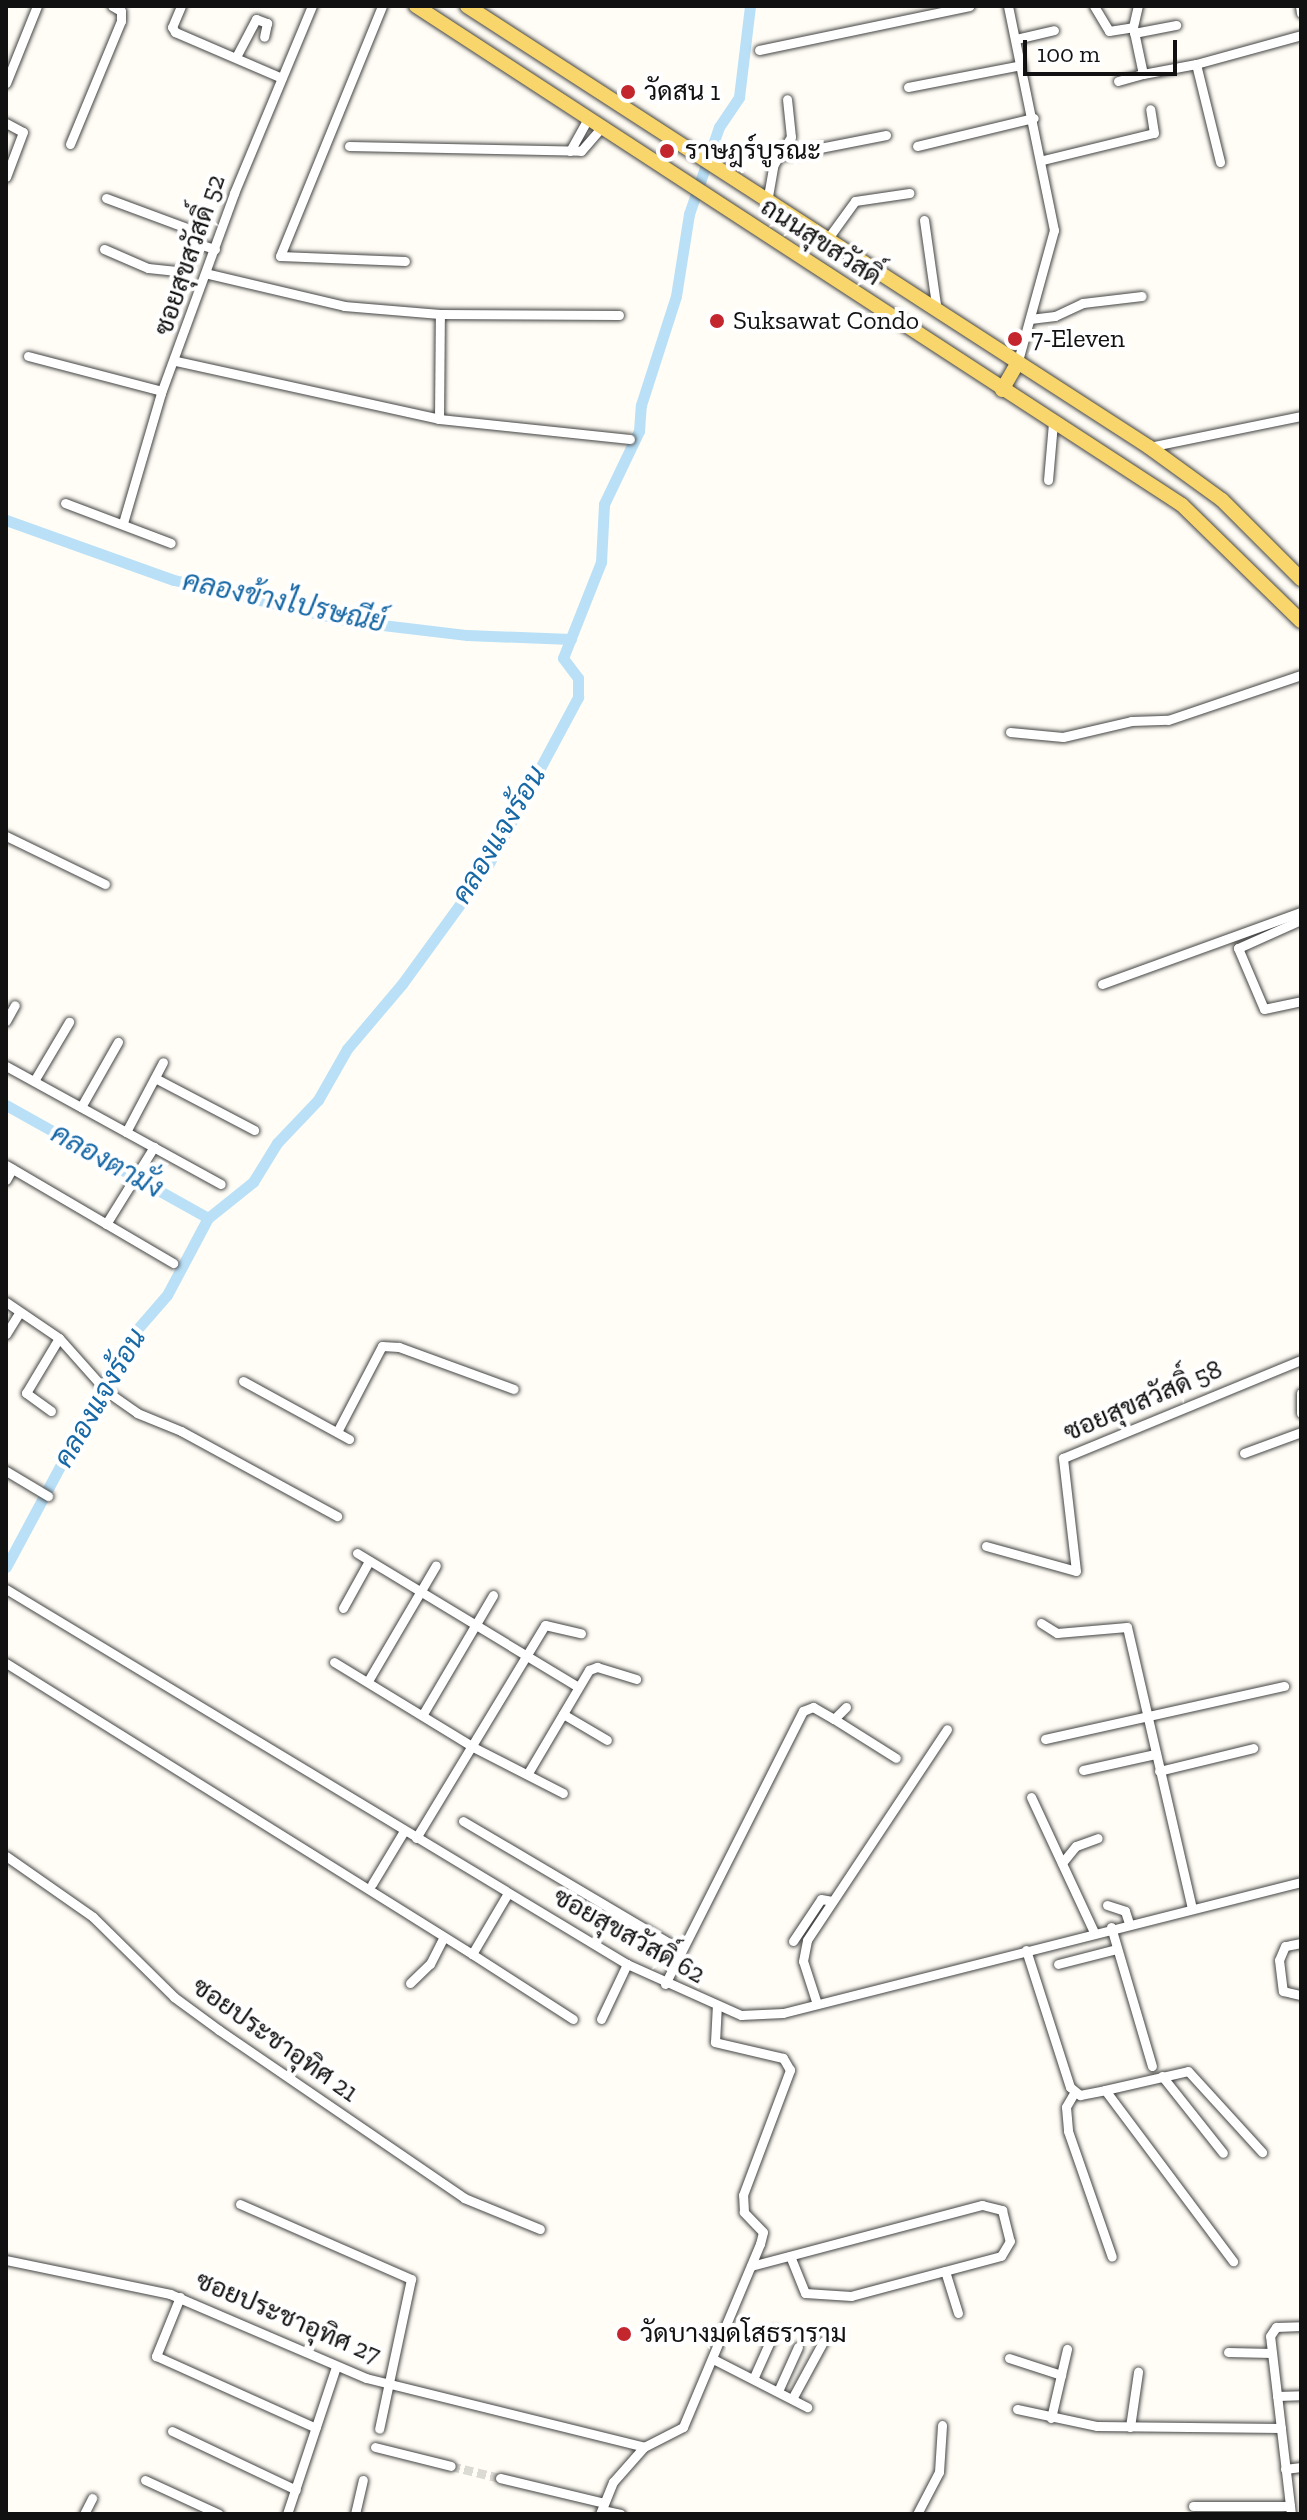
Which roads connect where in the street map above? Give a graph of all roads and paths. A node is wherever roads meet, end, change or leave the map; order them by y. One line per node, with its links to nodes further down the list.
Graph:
1 (37, 6): 21 (street)
2 (112, 6): 37 (street)
3 (181, 6): 22 (street)
4 (312, 6): 26 (street, ซอยสุขสวัสดิ์ 52)
5 (382, 6): 53 (street)
6 (416, 6): 33 (main road, ถนนสุขสวัสดิ์)
7 (467, 6): 47 (main road, ถนนสุขสวัสดิ์)
8 (969, 6): 20 (street)
9 (1008, 6): 19 (street)
10 (1094, 6): 16 (street)
11 (1138, 6): 16 (street)
12 (1300, 6): 13 (street)
13 (1301, 13)
14 (1176, 25): 16 (street)
15 (1054, 30): 19 (street)
16 (1134, 30): 25 (street)
17 (1301, 35): 23 (street)
18 (264, 37): 22 (street)
19 (1016, 39): 24 (street)
20 (759, 50)
21 (11, 56): 28 (street)
22 (236, 57): 26 (street)
23 (1196, 64): 25 (street); 43 (street)
24 (1021, 65): 29 (street); 32 (street)
25 (1143, 74): 27 (street)
26 (282, 78): 52 (street, ซอยสุขสวัสดิ์ 52)
27 (1118, 81)
28 (6, 83)
29 (908, 87)
30 (787, 99): 41 (street)
31 (1150, 109): 42 (street)
32 (1034, 118): 39 (street); 42 (street)
33 (588, 119): 35 (main road, ถนนสุขสวัสดิ์); 40 (street)
34 (6, 123): 44 (street)
35 (601, 128): 40 (street); 63 (main road, ถนนสุขสวัสดิ์)
36 (886, 135): 41 (street)
37 (70, 144)
38 (349, 146): 40 (street)
39 (917, 146)
40 (570, 151)
41 (784, 155): 47 (street)
42 (1043, 160): 59 (street)
43 (1220, 162)
44 (6, 177)
45 (909, 193): 49 (street)
46 (106, 198): 50 (street)
47 (767, 202): 49 (main road, ถนนสุขสวัสดิ์)
48 (924, 220): 57 (street)
49 (826, 241): 57 (main road, ถนนสุขสวัสดิ์)
50 (196, 243): 51 (street); 52 (street)
51 (104, 249)
52 (215, 249): 54 (street, ซอยสุขสวัสดิ์ 52)
53 (405, 261)
54 (209, 274): 56 (street); 61 (street, ซอยสุขสวัสดิ์ 52)
55 (1142, 296): 59 (street)
56 (440, 314): 58 (street); 66 (street)
57 (938, 314): 62 (main road, ถนนสุขสวัสดิ์)
58 (619, 315)
59 (1030, 319): 62 (street)
60 (28, 356): 64 (street)
61 (176, 361): 64 (street, ซอยสุขสวัสดิ์ 52); 66 (street)
62 (1017, 364): 63 (main road); 69 (main road, ถนนสุขสวัสดิ์)
63 (1002, 390): 67 (main road, ถนนสุขสวัสดิ์)
64 (162, 391): 72 (street, ซอยสุขสวัสดิ์ 52)
65 (1301, 416): 69 (street)
66 (439, 419): 68 (street)
67 (1053, 423): 70 (street); 75 (main road, ถนนสุขสวัสดิ์)
68 (630, 439)
69 (1149, 447): 74 (main road, ถนนสุขสวัสดิ์)
70 (1048, 480)
71 (65, 503): 72 (street)
72 (123, 523): 73 (street)
73 (171, 543)
74 (1301, 579)
75 (1301, 621)
76 (1301, 675): 77 (street)
77 (1010, 732)
78 (6, 836): 79 (street)
79 (105, 884)
80 (1301, 912): 82 (street)
81 (1301, 920): 83 (street)
82 (1102, 984)
83 (1301, 1001)
84 (15, 1005): 85 (street)
85 (6, 1021)
86 (69, 1022): 91 (street)
87 (118, 1042): 92 (street)
88 (163, 1062): 90 (street)
89 (6, 1066): 91 (street)
90 (155, 1078): 93 (street); 94 (street)
91 (34, 1081): 92 (street)
92 (81, 1107): 94 (street)
93 (254, 1130)
94 (126, 1132): 95 (street)
95 (154, 1147): 98 (street); 99 (street)
96 (9, 1167): 97 (street); 99 (street)
97 (6, 1180)
98 (221, 1184)
99 (106, 1224): 100 (street)
100 (173, 1263)
101 (6, 1302): 102 (street)
102 (20, 1312): 103 (street); 104 (street)
103 (6, 1334)
104 (59, 1338): 109 (street); 117 (street)
105 (1301, 1360): 118 (street, ซอยสุขสวัสดิ์ 58)
106 (243, 1381): 111 (street)
107 (514, 1389): 111 (street)
108 (1301, 1393): 110 (street)
109 (51, 1411)
110 (1301, 1413)
111 (337, 1432): 113 (street)
112 (1301, 1432): 114 (street)
113 (349, 1439)
114 (1244, 1453)
115 (6, 1471): 116 (street)
116 (48, 1496)
117 (337, 1516)
118 (986, 1546)
119 (357, 1553): 120 (street)
120 (369, 1561): 123 (street); 125 (street)
121 (436, 1565): 123 (street)
122 (6, 1589): 154 (street, ซอยสุขสวัสดิ์ 62)
123 (421, 1591): 127 (street); 133 (street)
124 (493, 1595): 127 (street)
125 (343, 1608)
126 (1041, 1623): 139 (street)
127 (475, 1624): 129 (street); 137 (street)
128 (581, 1633): 129 (street)
129 (528, 1655): 135 (street); 144 (street)
130 (334, 1662): 133 (street)
131 (6, 1663): 168 (street)
132 (636, 1679): 135 (street)
133 (368, 1681): 137 (street)
134 (1284, 1686): 139 (street)
135 (578, 1687): 138 (street)
136 (846, 1707): 140 (street)
137 (423, 1714): 144 (street)
138 (563, 1714): 143 (street); 150 (street)
139 (1145, 1715): 142 (street); 146 (street)
140 (834, 1719): 147 (street); 172 (street)
141 (947, 1729): 162 (street)
142 (1045, 1739)
143 (607, 1740)
144 (473, 1747): 150 (street); 155 (street)
145 (1253, 1748): 149 (street)
146 (1155, 1754): 148 (street); 149 (street)
147 (896, 1758)
148 (1083, 1770)
149 (1159, 1771): 164 (street)
150 (528, 1773): 151 (street)
151 (563, 1793)
152 (1031, 1797): 158 (street)
153 (463, 1821): 172 (street)
154 (404, 1831): 155 (street, ซอยสุขสวัสดิ์ 62); 160 (street)
155 (416, 1838): 161 (street, ซอยสุขสวัสดิ์ 62)
156 (1098, 1838): 158 (street)
157 (6, 1856): 191 (street, ซอยประชาอุทิศ 21)
158 (1062, 1863): 167 (street)
159 (1301, 1882): 164 (street, ซอยสุขสวัสดิ์ 62)
160 (372, 1884)
161 (508, 1893): 174 (street); 175 (street, ซอยสุขสวัสดิ์ 62)
162 (832, 1901): 169 (street); 180 (street)
163 (1107, 1905): 165 (street)
164 (1192, 1908): 165 (street, ซอยสุขสวัสดิ์ 62)
165 (1129, 1923): 166 (street, ซอยสุขสวัสดิ์ 62)
166 (1111, 1927): 167 (street, ซอยสุขสวัสดิ์ 62); 171 (street)
167 (1094, 1932): 173 (street, ซอยสุขสวัสดิ์ 62)
168 (444, 1937): 174 (street); 177 (street)
169 (793, 1941)
170 (1301, 1943): 179 (street)
171 (1117, 1949): 176 (street); 184 (street)
172 (681, 1950): 178 (street)
173 (1026, 1950): 180 (street, ซอยสุขสวัสดิ์ 62); 187 (street)
174 (472, 1954): 182 (street)
175 (627, 1964): 178 (street, ซอยสุขสวัสดิ์ 62); 183 (street)
176 (1058, 1964)
177 (410, 1983)
178 (665, 1984): 181 (street, ซอยสุขสวัสดิ์ 62)
179 (1301, 1995)
180 (817, 2004): 181 (street, ซอยสุขสวัสดิ์ 62)
181 (717, 2008): 196 (street)
182 (573, 2019)
183 (601, 2019)
184 (1152, 2066)
185 (1162, 2076): 186 (street); 188 (street); 189 (street)
186 (1105, 2090): 187 (street); 195 (street)
187 (1074, 2093): 193 (street)
188 (1262, 2152)
189 (1223, 2153)
190 (240, 2204): 213 (street)
191 (540, 2229)
192 (790, 2256): 196 (street); 197 (street); 197 (street)
193 (1112, 2257)
194 (6, 2260): 198 (street, ซอยประชาอุทิศ 27)
195 (1233, 2261)
196 (751, 2266): 208 (street)
197 (945, 2271): 199 (street)
198 (180, 2297): 209 (street, ซอยประชาอุทิศ 27); 223 (street)
199 (958, 2313)
200 (1301, 2326): 206 (street)
201 (775, 2330): 212 (street)
202 (823, 2342): 217 (street)
203 (798, 2347): 214 (street)
204 (1067, 2349): 211 (street)
205 (1228, 2352): 206 (street)
206 (1272, 2353): 216 (street)
207 (1009, 2358): 211 (street)
208 (713, 2359): 212 (street); 228 (street)
209 (336, 2367): 213 (street, ซอยประชาอุทิศ 27); 223 (street)
210 (1138, 2372): 222 (street)
211 (1061, 2375): 220 (street)
212 (754, 2377): 214 (street)
213 (391, 2384): 225 (street); 228 (street, ซอยประชาอุทิศ 27)
214 (779, 2389): 217 (street)
215 (1301, 2395): 216 (street)
216 (1277, 2396): 224 (street)
217 (793, 2397): 218 (street)
218 (807, 2407)
219 (1017, 2409): 220 (street)
220 (1051, 2418): 222 (street)
221 (942, 2425): 245 (street)
222 (1130, 2427): 224 (street)
223 (316, 2428): 235 (street)
224 (1281, 2428): 231 (street)
225 (379, 2429)
226 (172, 2431): 235 (street)
227 (375, 2447): 229 (street)
228 (644, 2447): 238 (street)
229 (451, 2466)
230 (1301, 2467): 231 (street)
231 (1285, 2469): 239 (street)
232 (500, 2478): 238 (street)
233 (145, 2480): 241 (street)
234 (363, 2480): 243 (street)
235 (296, 2490): 242 (street)
236 (92, 2498): 240 (street)
237 (1193, 2506): 239 (street)
238 (602, 2509): 244 (street)
239 (1291, 2510)
240 (84, 2514)
241 (219, 2514)
242 (287, 2514)
243 (355, 2514)
244 (621, 2514)
245 (917, 2514)

